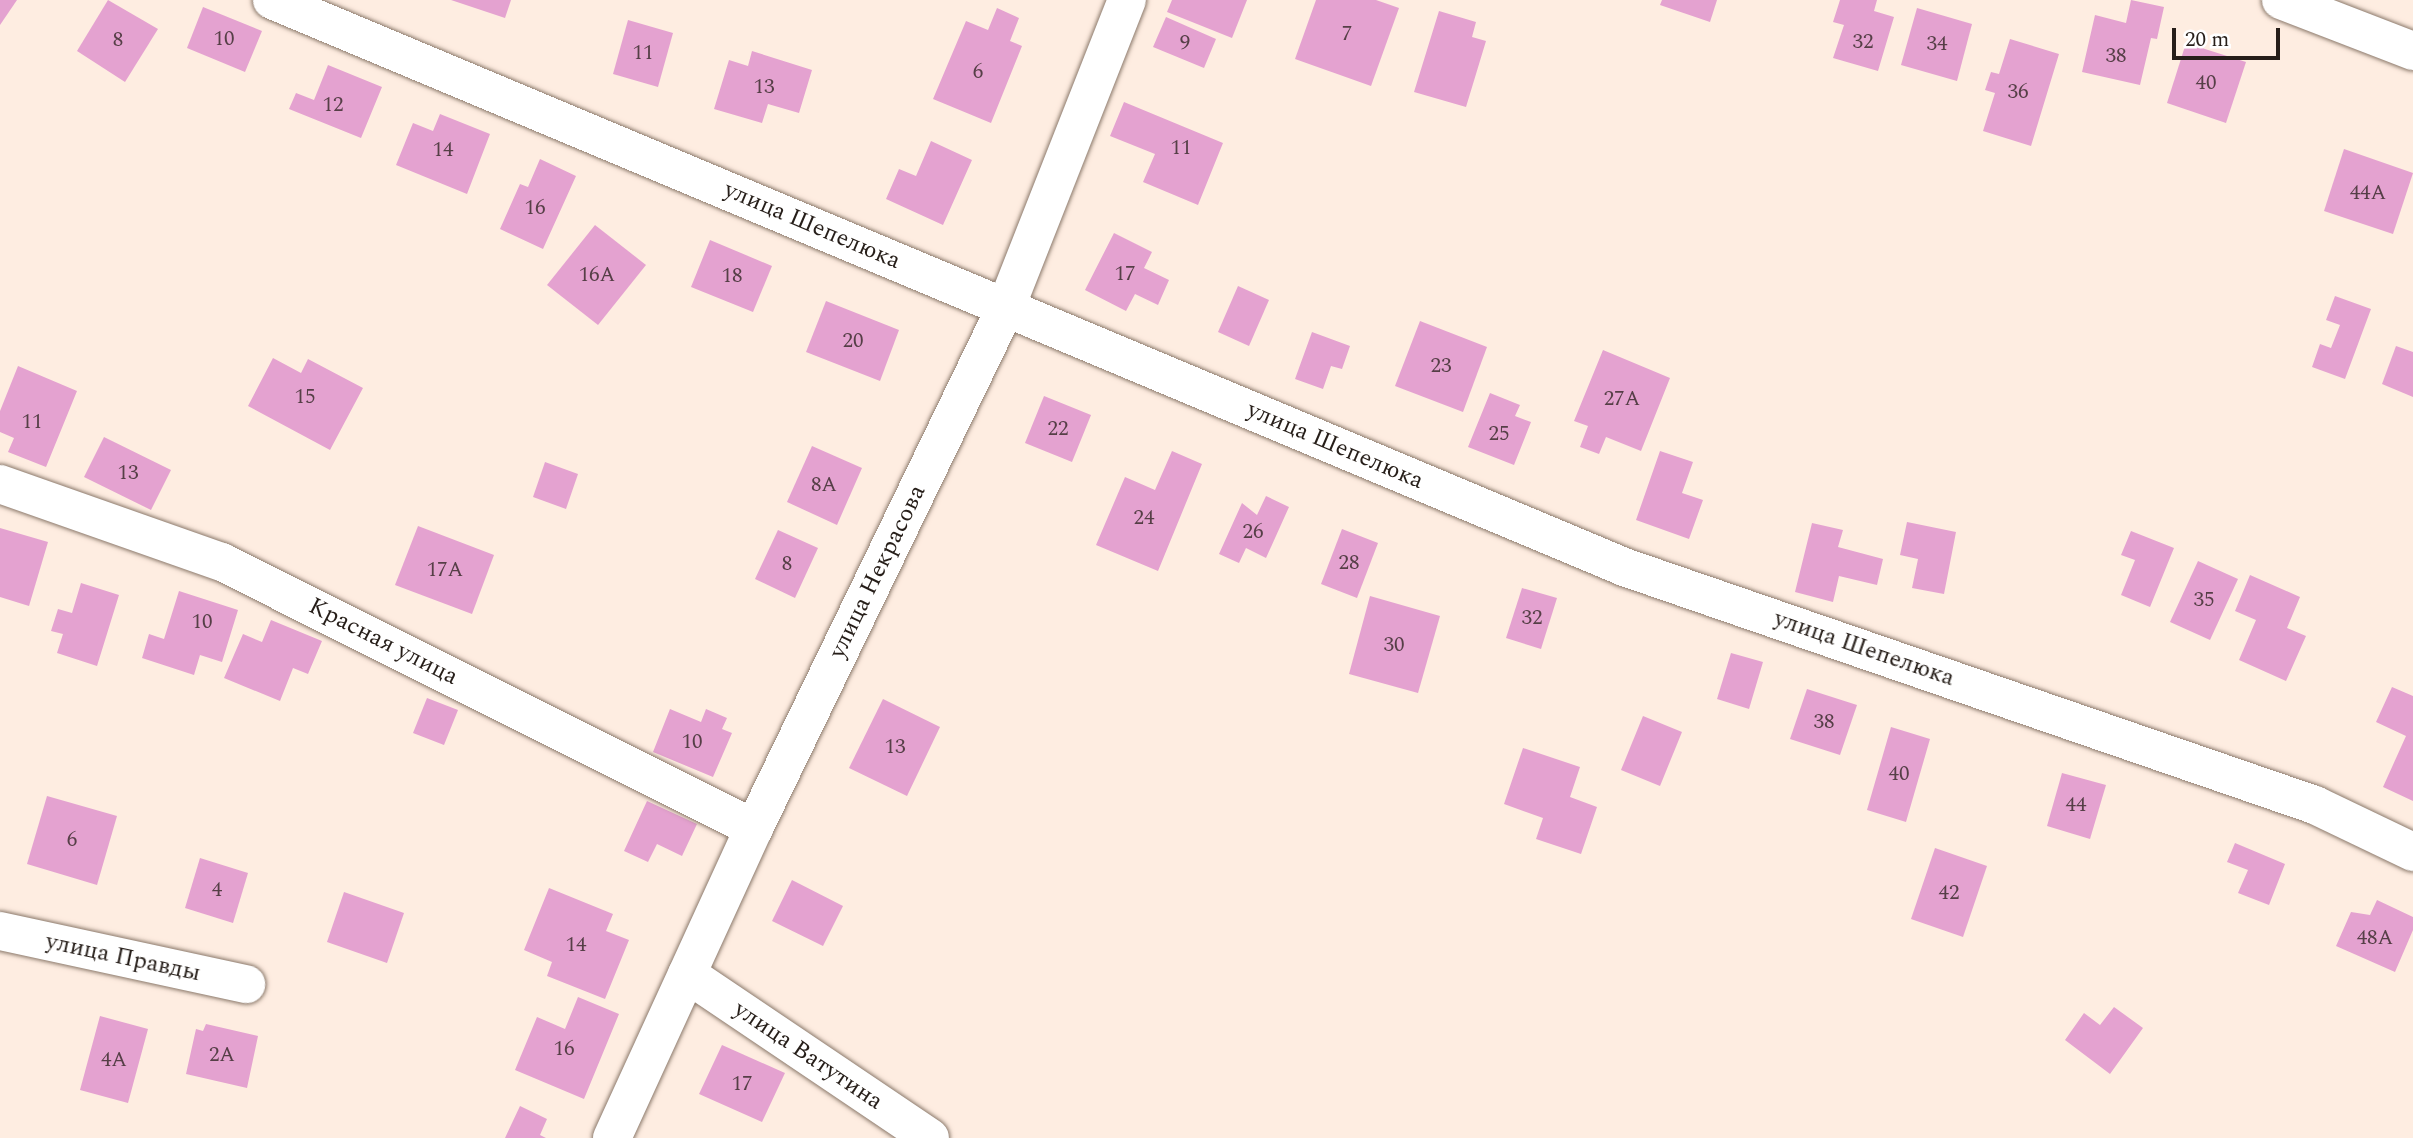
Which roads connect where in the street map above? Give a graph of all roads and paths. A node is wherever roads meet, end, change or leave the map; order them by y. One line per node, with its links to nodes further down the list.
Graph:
1 (272, 0): 5 (street, улица Шепелюка)
2 (1127, 0): 5 (street, улица Некрасова)
3 (2281, 0): 4 (street)
4 (2413, 51)
5 (1006, 307): 7 (street, улица Некрасова); 8 (street, улица Шепелюка)
6 (0, 484): 7 (street, Красная улица)
7 (754, 828): 10 (street, улица Некрасова)
8 (2413, 852)
9 (0, 931): 11 (street, улица Правды)
10 (687, 974): 12 (street, улица Некрасова); 13 (street, улица Ватутина)
11 (246, 984)
12 (612, 1138)
13 (930, 1138)

